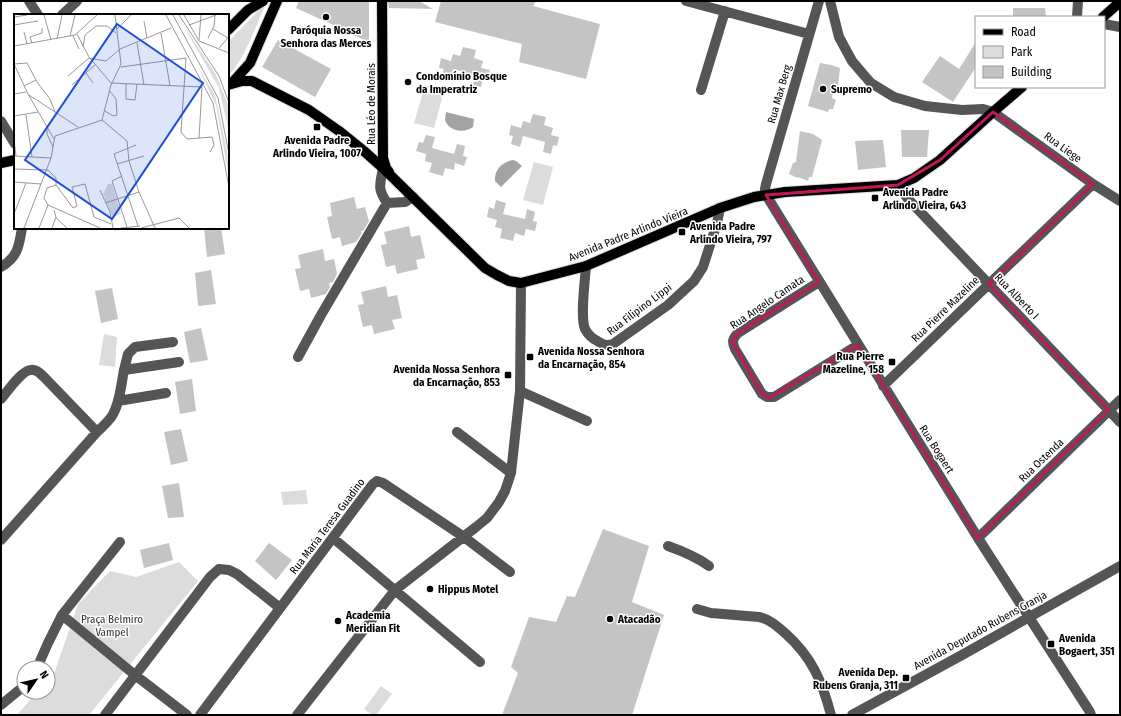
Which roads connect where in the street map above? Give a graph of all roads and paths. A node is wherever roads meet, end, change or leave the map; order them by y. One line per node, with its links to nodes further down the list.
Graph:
1 (30, 1): 12 (street)
2 (77, 1): 13 (street)
3 (263, 1): 18 (main road)
4 (277, 1): 20 (main road)
5 (382, 1): 30 (main road, Rua Léo de Morais)
6 (686, 1): 11 (street)
7 (819, 1): 19 (street, Rua Max Berg)
8 (830, 1): 25 (street)
9 (1078, 1): 14 (street)
10 (1120, 2): 15 (main road)
11 (725, 11): 19 (street); 24 (street)
12 (37, 14)
13 (63, 14)
14 (1077, 16)
15 (1104, 16)
16 (1105, 24): 17 (street)
17 (1120, 27)
18 (229, 29)
19 (809, 34): 33 (street, Rua Max Berg)
20 (250, 63): 21 (main road); 22 (main road)
21 (252, 80): 22 (main road); 30 (main road, Rua Léo de Morais)
22 (229, 85)
23 (1021, 88): 25 (main road, Avenida Padre Arlindo Vieira)
24 (701, 90)
25 (993, 112): 31 (street, Rua Liege); 32 (main road, Avenida Padre Arlindo Vieira)
26 (1, 121): 27 (street)
27 (14, 142)
28 (14, 160): 29 (main road)
29 (1, 163)
30 (383, 163): 34 (main road, Rua Léo de Morais); 36 (street)
31 (1093, 184): 35 (street, Rua Liege); 43 (street, Rua Pierre Mazeline)
32 (898, 185): 33 (main road, Avenida Padre Arlindo Vieira); 43 (street, Rua Alberto I)
33 (766, 195): 37 (main road, Avenida Padre Arlindo Vieira); 41 (street, Rua Bogaert)
34 (413, 197): 36 (street); 42 (main road)
35 (1120, 201)
36 (387, 203): 46 (street)
37 (720, 208): 39 (main road, Avenida Padre Arlindo Vieira); 39 (street, Rua Filipino Lippi)
38 (22, 229): 40 (street)
39 (586, 266): 42 (main road, Avenida Padre Arlindo Vieira)
40 (1, 267)
41 (819, 282): 45 (street, Rua Bogaert); 45 (street, Rua Angelo Camata)
42 (521, 283): 50 (street)
43 (989, 284): 49 (street, Rua Pierre Mazeline); 55 (street, Rua Alberto I)
44 (173, 342): 48 (street)
45 (858, 345): 49 (street, Rua Bogaert)
46 (298, 357)
47 (179, 362): 48 (street)
48 (124, 370): 54 (street)
49 (883, 386): 63 (street, Rua Bogaert)
50 (520, 392): 56 (street); 60 (street)
51 (166, 393): 54 (street)
52 (1, 399): 58 (street)
53 (1120, 400): 55 (street, Rua Ostenda)
54 (118, 401): 58 (street)
55 (1109, 410): 57 (street, Rua Alberto I); 63 (street, Rua Ostenda)
56 (586, 421)
57 (1120, 422)
58 (97, 432): 64 (street)
59 (458, 432): 60 (street)
60 (511, 473): 61 (street)
61 (464, 537): 62 (street, Rua Maria Teresa Guadino); 69 (street, Rua Maria Teresa Guadino); 70 (street)
62 (333, 538): 70 (street); 71 (street, Rua Maria Teresa Guadino)
63 (978, 538): 74 (street, Rua Bogaert)
64 (1, 540)
65 (120, 542): 73 (street)
66 (668, 546): 67 (street)
67 (709, 566)
68 (1120, 566): 74 (street, Avenida Deputado Rubens Granja)
69 (510, 572)
70 (395, 590): 76 (street); 83 (street)
71 (280, 608): 77 (street); 82 (street, Rua Maria Teresa Guadino)
72 (697, 609): 84 (street)
73 (62, 615): 75 (street); 77 (street)
74 (1029, 617): 85 (street, Avenida Deputado Rubens Granja); 86 (street, Rua Bogaert)
75 (41, 660)
76 (480, 662)
77 (135, 675): 80 (street); 81 (street)
78 (16, 693): 79 (street)
79 (1, 705)
80 (105, 715)
81 (186, 715)
82 (200, 715)
83 (297, 715)
84 (831, 715)
85 (852, 715)
86 (1091, 715)

